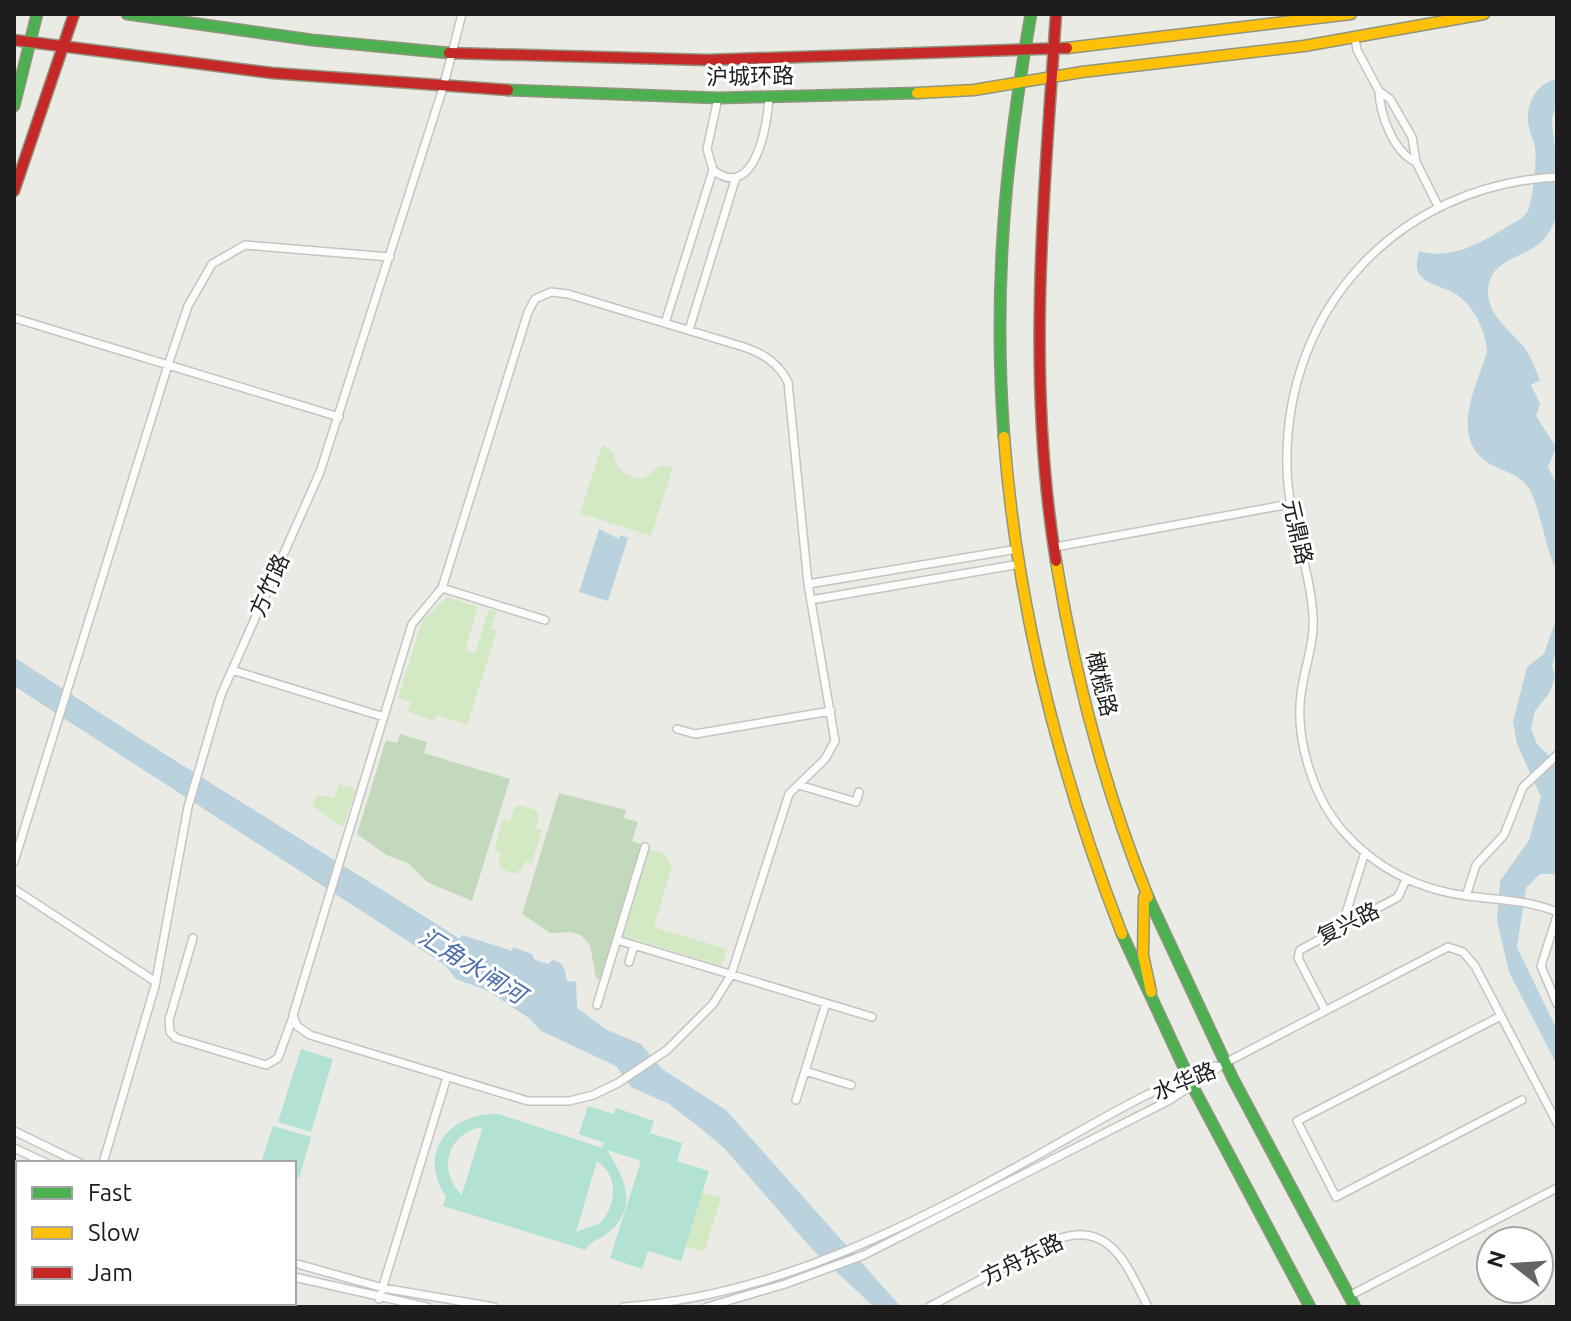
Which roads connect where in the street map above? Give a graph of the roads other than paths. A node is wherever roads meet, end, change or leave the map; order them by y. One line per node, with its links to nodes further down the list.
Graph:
1 (37, 14): 11 (main road)
2 (74, 14): 12 (main road)
3 (127, 14): 15 (main road, 沪城环路)
4 (462, 14): 15 (street, 方竹路)
5 (1031, 14): 14 (main road)
6 (1056, 14): 13 (main road, 橄榄路)
7 (1351, 14): 13 (main road, 沪城环路)
8 (1484, 14): 9 (main road, 沪城环路)
9 (1355, 38): 16 (main road, 沪城环路); 19 (street)
10 (14, 40): 11 (main road, 沪城环路)
11 (31, 43): 12 (main road, 沪城环路); 22 (main road)
12 (62, 47): 18 (main road, 沪城环路); 27 (main road)
13 (1054, 48): 14 (main road, 沪城环路); 16 (main road, 橄榄路)
14 (1023, 50): 15 (main road, 沪城环路); 17 (main road)
15 (451, 53): 18 (street, 方竹路)
16 (1052, 77): 17 (main road, 沪城环路); 36 (main road, 橄榄路)
17 (1015, 84): 20 (main road, 沪城环路); 37 (main road)
18 (443, 88): 21 (main road, 沪城环路); 29 (street, 方竹路)
19 (1379, 91): 23 (street); 23 (street)
20 (769, 96): 21 (main road, 沪城环路); 25 (street)
21 (718, 98): 24 (street)
22 (14, 106)
23 (1416, 162): 28 (street)
24 (713, 170): 25 (street); 31 (street)
25 (736, 177): 32 (street)
26 (1557, 177): 28 (street, 元鼎路)
27 (14, 191)
28 (1438, 206): 35 (street, 元鼎路)
29 (390, 257): 33 (street); 34 (street, 方竹路)
30 (14, 318): 33 (street)
31 (665, 323): 32 (street); 41 (street)
32 (689, 330): 40 (street)
33 (168, 365): 34 (street); 54 (street)
34 (339, 417): 45 (street, 方竹路)
35 (1290, 504): 36 (street); 53 (street, 元鼎路)
36 (1055, 547): 56 (main road, 橄榄路)
37 (1018, 549): 38 (main road); 39 (street)
38 (1020, 564): 42 (street); 71 (main road)
39 (865, 575): 40 (street); 42 (street)
40 (808, 584): 43 (street)
41 (442, 588): 44 (street); 47 (street)
42 (867, 590): 43 (street)
43 (811, 600): 46 (street)
44 (545, 620)
45 (232, 670): 47 (street); 66 (street, 方竹路)
46 (831, 711): 48 (street); 50 (street)
47 (384, 717): 72 (street)
48 (677, 729)
49 (1555, 756): 58 (street)
50 (799, 785): 51 (street); 65 (street)
51 (859, 792)
52 (645, 847): 62 (street)
53 (1365, 852): 55 (street, 元鼎路); 60 (street)
54 (14, 862)
55 (1406, 880): 58 (street, 元鼎路); 60 (street, 复兴路)
56 (1144, 887): 71 (main road); 75 (main road, 橄榄路)
57 (14, 889): 66 (street)
58 (1466, 896): 59 (street, 元鼎路)
59 (1557, 914): 68 (street)
60 (1342, 926): 70 (street, 复兴路)
61 (193, 938): 72 (street)
62 (617, 940): 63 (street); 69 (street)
63 (634, 945): 64 (street); 65 (street)
64 (629, 962)
65 (731, 975): 67 (street); 77 (street)
66 (156, 982): 87 (street, 方竹路)
67 (826, 1003): 74 (street); 76 (street)
68 (1557, 1004)
69 (597, 1005)
70 (1325, 1010): 73 (street, 水华路); 75 (street, 水华路)
71 (1156, 1013): 78 (main road)
72 (293, 1015): 77 (street)
73 (1501, 1016): 81 (street); 82 (street)
74 (872, 1017)
75 (1225, 1063): 78 (street, 水华路); 94 (main road, 橄榄路)
76 (805, 1071): 79 (street); 80 (street)
77 (447, 1077): 92 (street)
78 (1190, 1081): 90 (street, 水华路); 90 (street, 水华路); 102 (main road)
79 (851, 1085)
80 (796, 1100)
81 (1522, 1100)
82 (1557, 1123)
83 (14, 1131): 86 (street)
84 (14, 1148): 85 (street)
85 (42, 1161)
86 (76, 1161)
87 (104, 1161)
88 (1557, 1188): 94 (street)
89 (296, 1264): 92 (street)
90 (824, 1266): 95 (street, 水华路); 98 (street, 水华路)
91 (296, 1278): 93 (street)
92 (383, 1288): 93 (street); 97 (street)
93 (379, 1299): 96 (street)
94 (1352, 1302)
95 (719, 1306): 99 (street, 水华路)
96 (427, 1307)
97 (494, 1307)
98 (623, 1307)
99 (707, 1307)
100 (929, 1307): 101 (street, 方舟东路)
101 (1148, 1307)
102 (1310, 1307)

